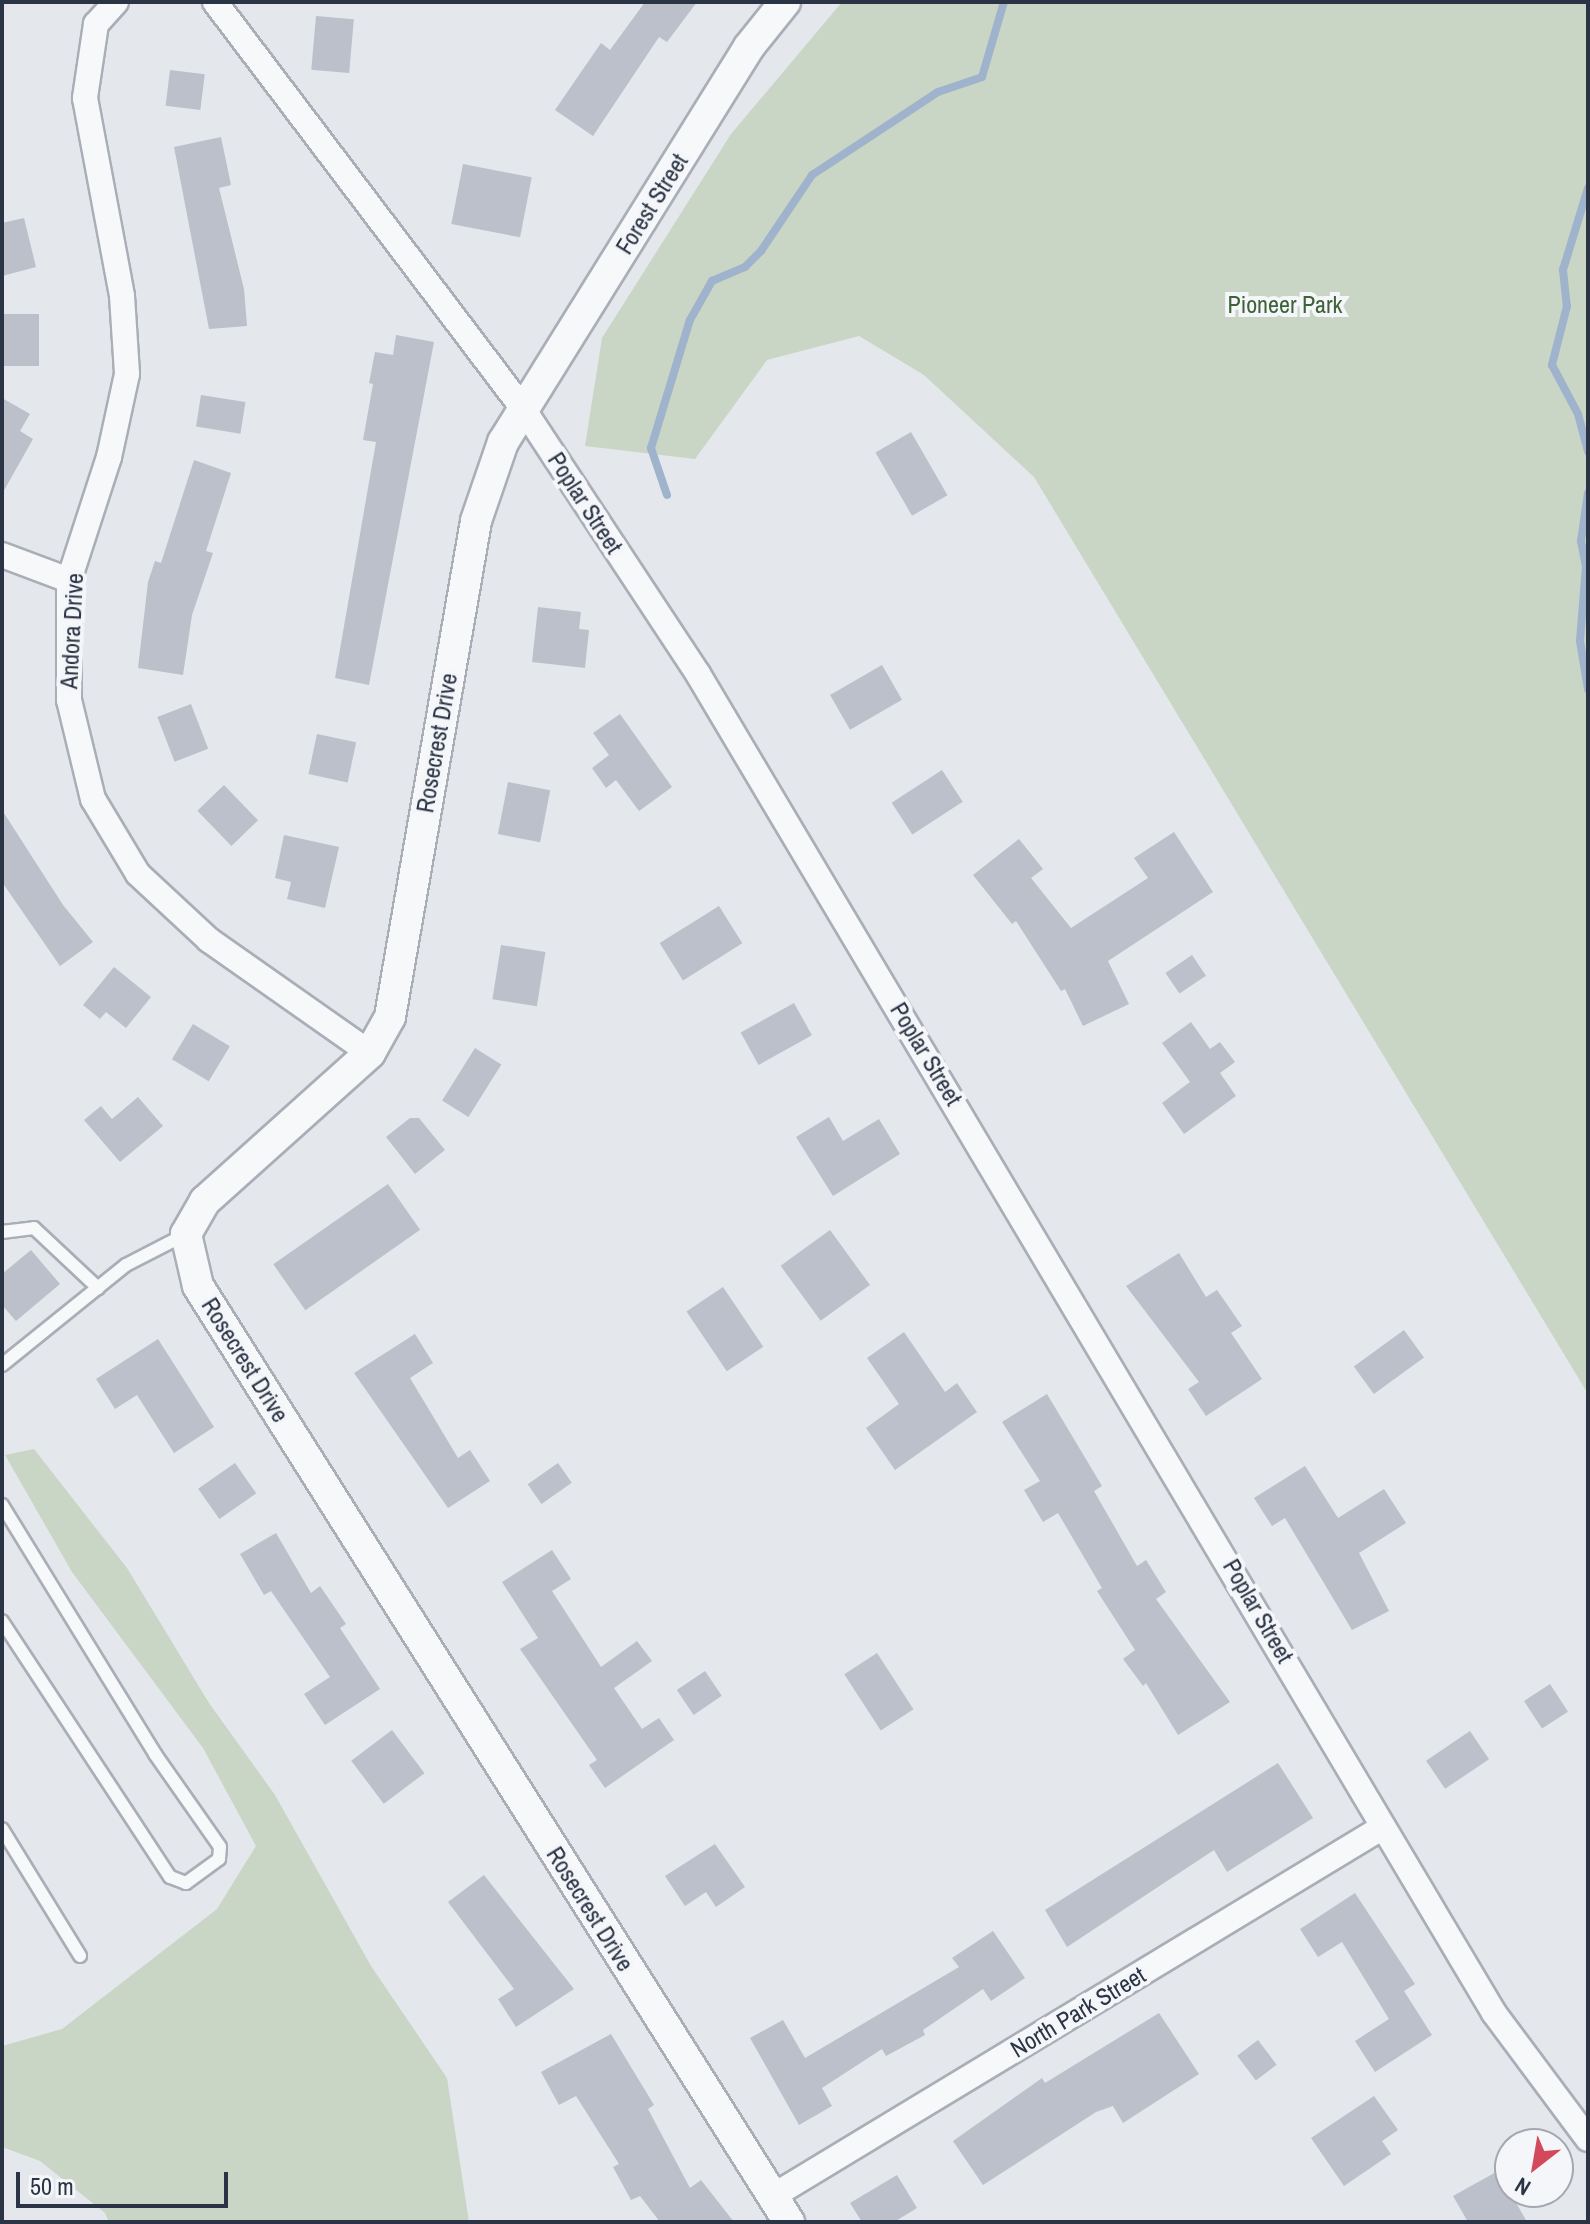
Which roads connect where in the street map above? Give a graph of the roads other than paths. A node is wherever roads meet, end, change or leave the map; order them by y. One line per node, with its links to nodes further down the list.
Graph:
1 (116, 2): 6 (street, Andora Drive)
2 (215, 2): 4 (street, Poplar Street)
3 (785, 2): 4 (street, Forest Street)
4 (524, 410): 7 (street, Rosecrest Drive); 14 (street, Poplar Street)
5 (2, 555): 6 (street)
6 (69, 580): 7 (street, Andora Drive)
7 (370, 1053): 9 (street, Rosecrest Drive)
8 (2, 1232): 10 (lane)
9 (186, 1234): 10 (lane); 18 (street, Rosecrest Drive)
10 (98, 1288): 11 (lane)
11 (2, 1365)
12 (2, 1505): 13 (lane)
13 (2, 1621)
14 (1383, 1827): 17 (street, Poplar Street); 18 (street, North Park Street)
15 (2, 1829): 16 (lane)
16 (80, 1956)
17 (1588, 2139)
18 (773, 2196): 19 (street, Rosecrest Drive)
19 (789, 2222)

